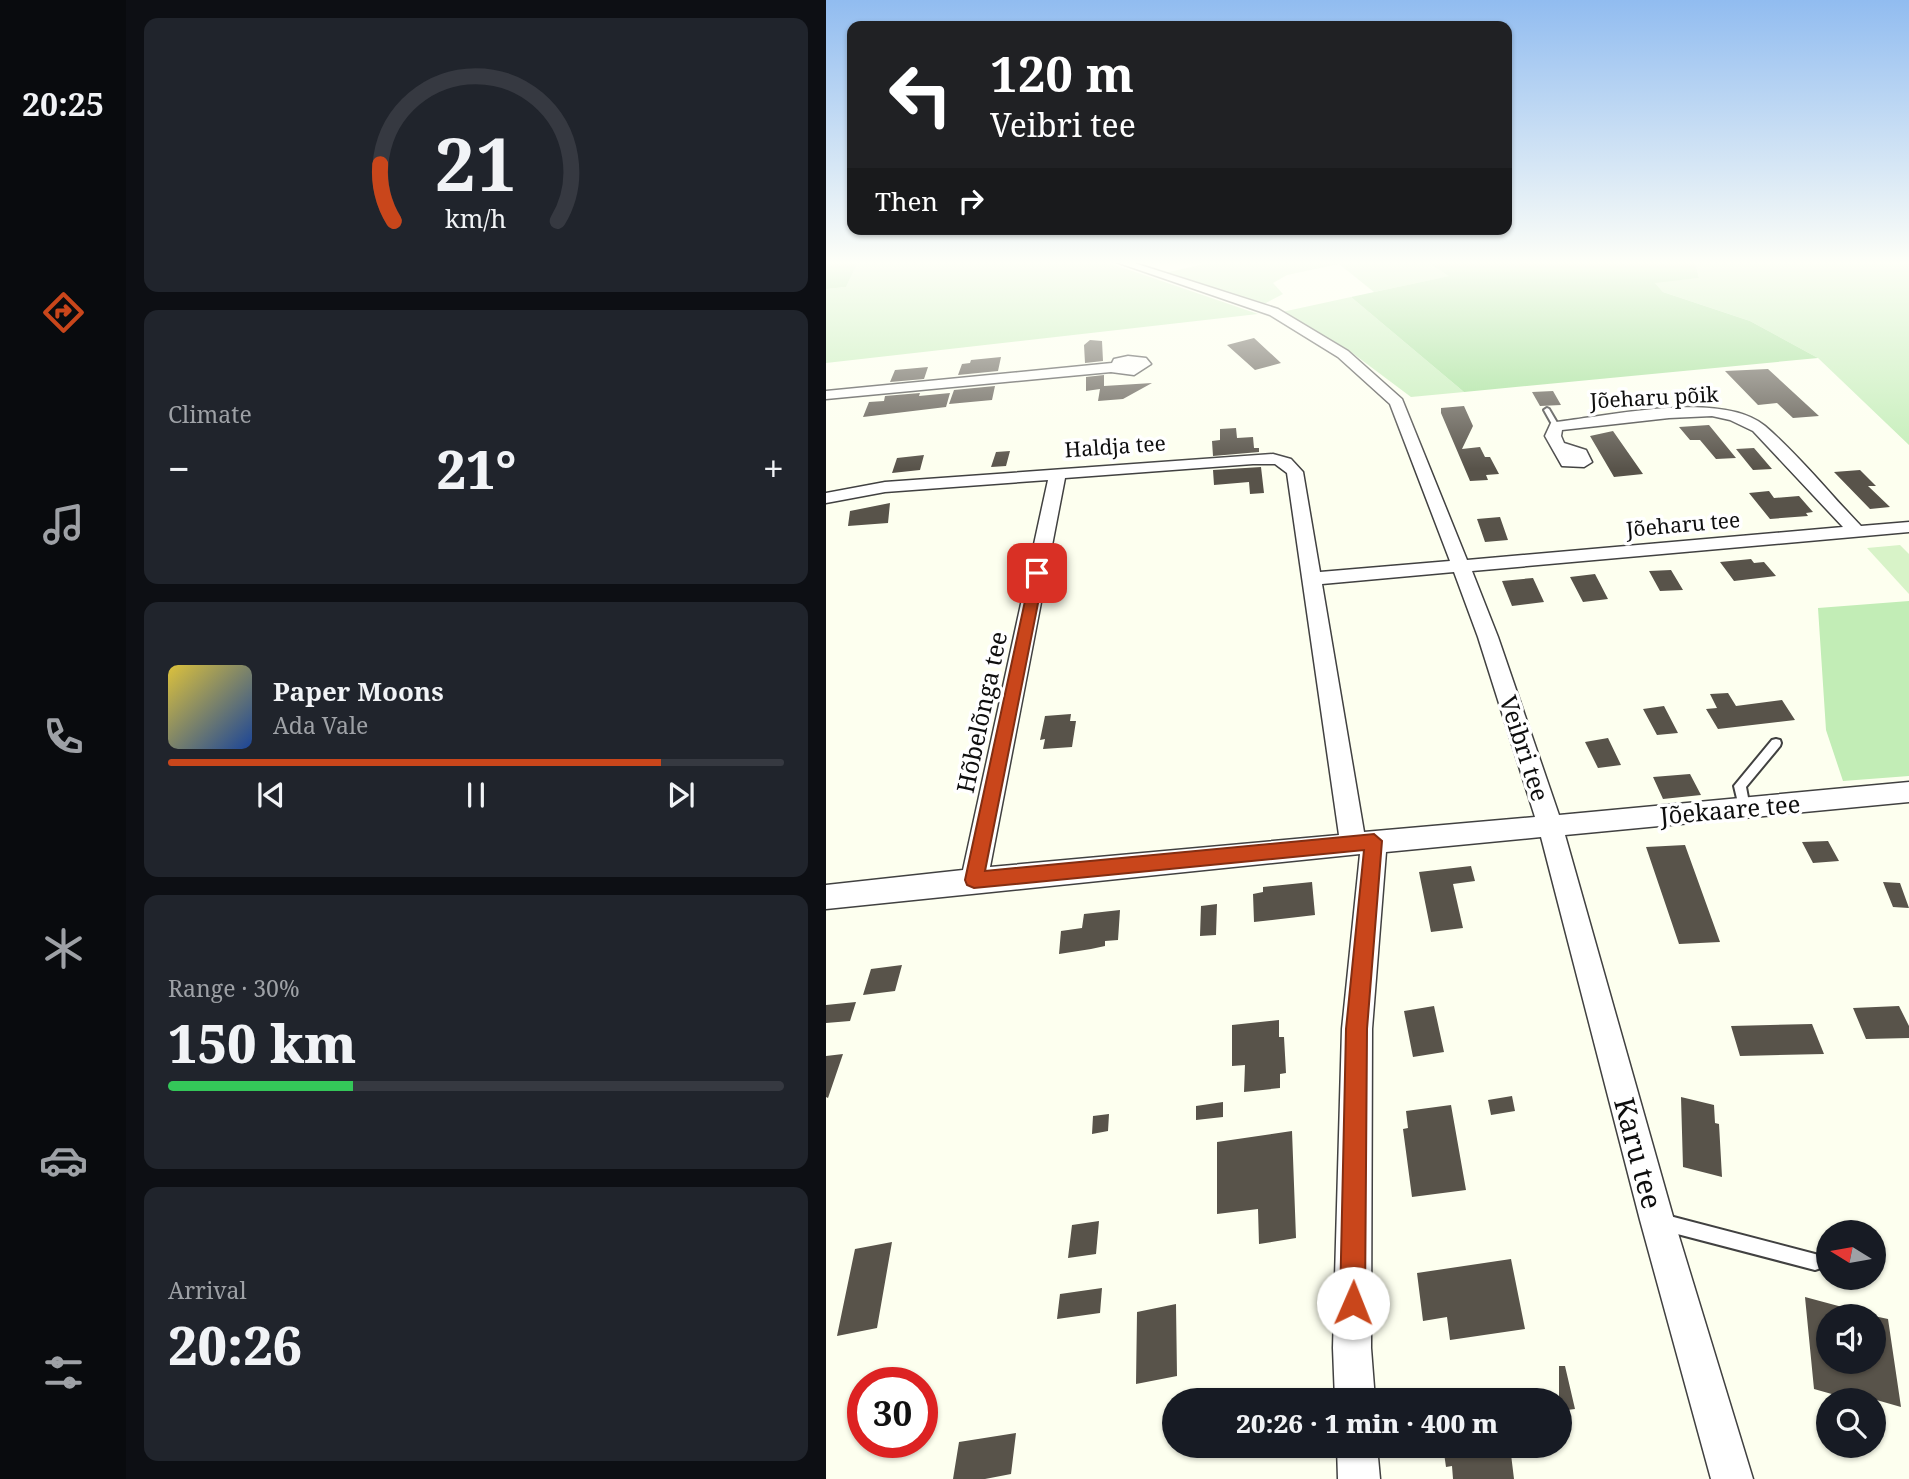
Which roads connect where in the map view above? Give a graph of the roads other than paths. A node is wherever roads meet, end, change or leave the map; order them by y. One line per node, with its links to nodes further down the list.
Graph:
1 (1305, 331): 11 (street, Veibri tee)
2 (1116, 367): 3 (street)
3 (826, 395)
4 (1548, 410): 5 (lane)
5 (1556, 426): 6 (street, Jõeharu põik); 10 (street, Jõeharu põik)
6 (1558, 446)
7 (1058, 473): 8 (street, Haldja tee); 12 (street, Haldja tee); 18 (street, Hõbelõnga tee)
8 (826, 498)
9 (1909, 527): 10 (street, Jõeharu tee)
10 (1856, 531): 11 (street, Jõeharu tee)
11 (1461, 566): 12 (street); 16 (street, Veibri tee)
12 (1313, 579): 17 (street, Haldja tee)
13 (1776, 743): 15 (lane)
14 (1909, 792): 15 (street, Jõekaare tee)
15 (1744, 808): 16 (street, Jõekaare tee)
16 (1550, 825): 17 (street, Veibri tee); 20 (street, Karu tee)
17 (1363, 842): 18 (street, Veibri tee); 22 (street)
18 (974, 880): 19 (street, Veibri tee)
19 (826, 897)
20 (1657, 1220): 21 (lane); 25 (street, Karu tee)
21 (1815, 1262)
22 (1354, 1388)
23 (1358, 1458): 24 (street)
24 (1359, 1479)
25 (1732, 1479)

